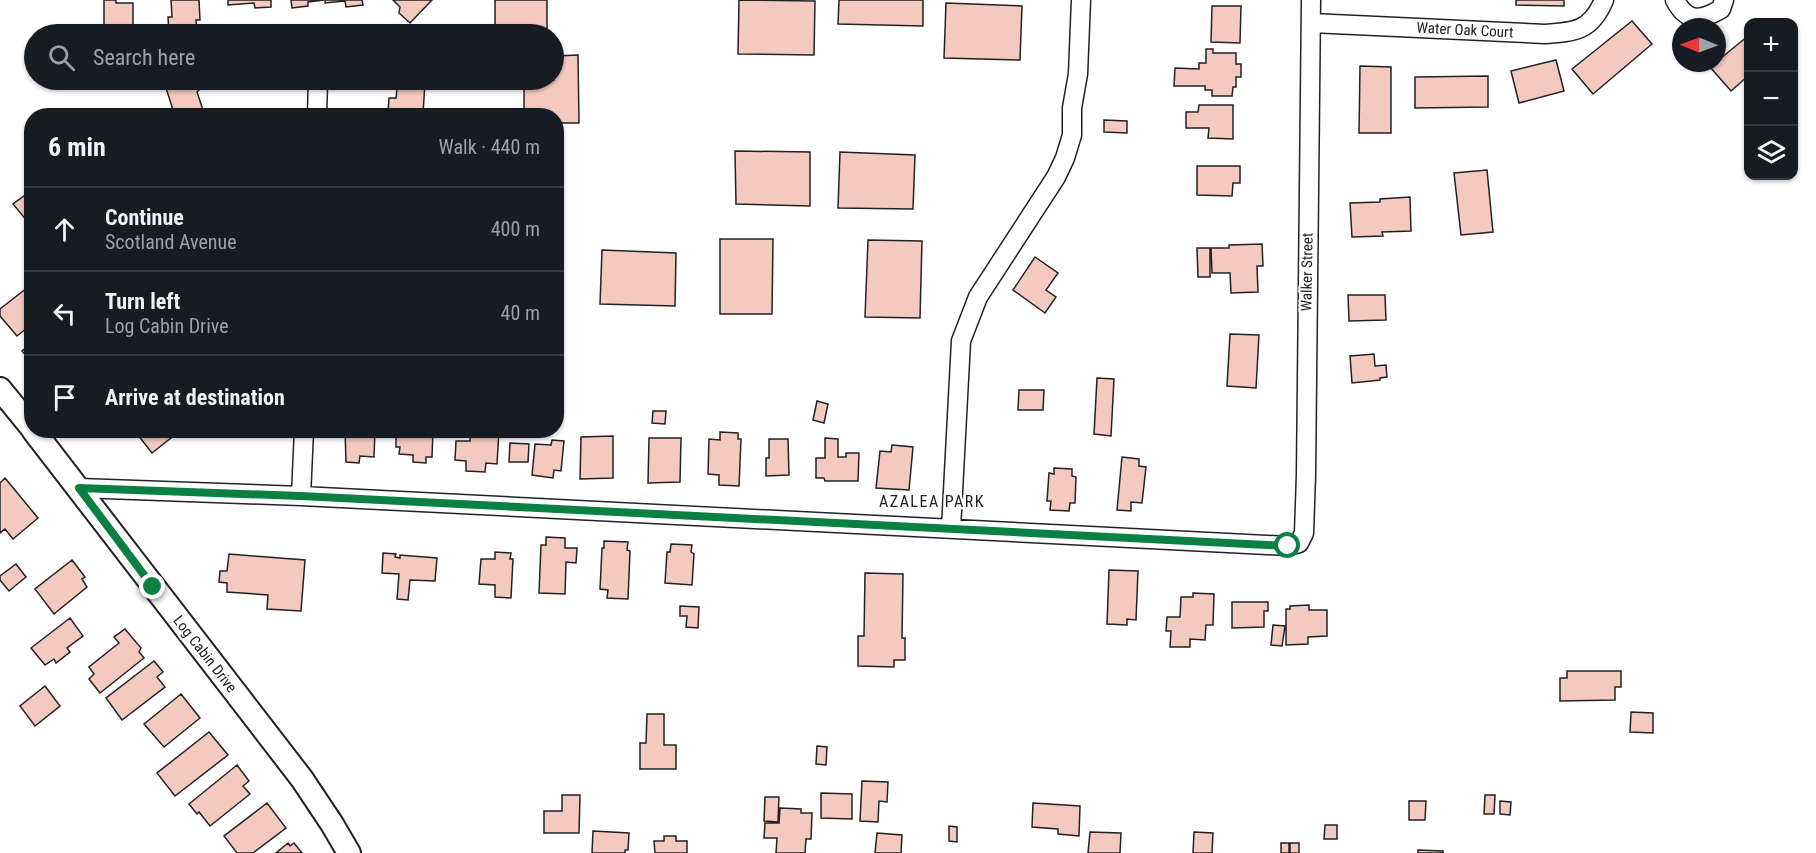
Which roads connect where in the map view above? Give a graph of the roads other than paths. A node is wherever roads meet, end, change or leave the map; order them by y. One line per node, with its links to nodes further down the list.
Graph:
1 (1081, 0): 15 (street)
2 (1311, 0): 6 (street, Walker Street)
3 (1604, 0): 6 (street, Water Oak Court)
4 (1675, 0): 5 (street)
5 (1724, 0)
6 (1311, 23): 15 (street, Walker Street)
7 (318, 90): 8 (street)
8 (317, 108)
9 (0, 388): 10 (street, Log Cabin Drive)
10 (24, 419)
11 (39, 438): 13 (street, Log Cabin Drive)
12 (304, 438): 14 (street)
13 (79, 488): 14 (street); 16 (street, Log Cabin Drive)
14 (301, 496): 15 (street)
15 (951, 530)
16 (349, 853)

